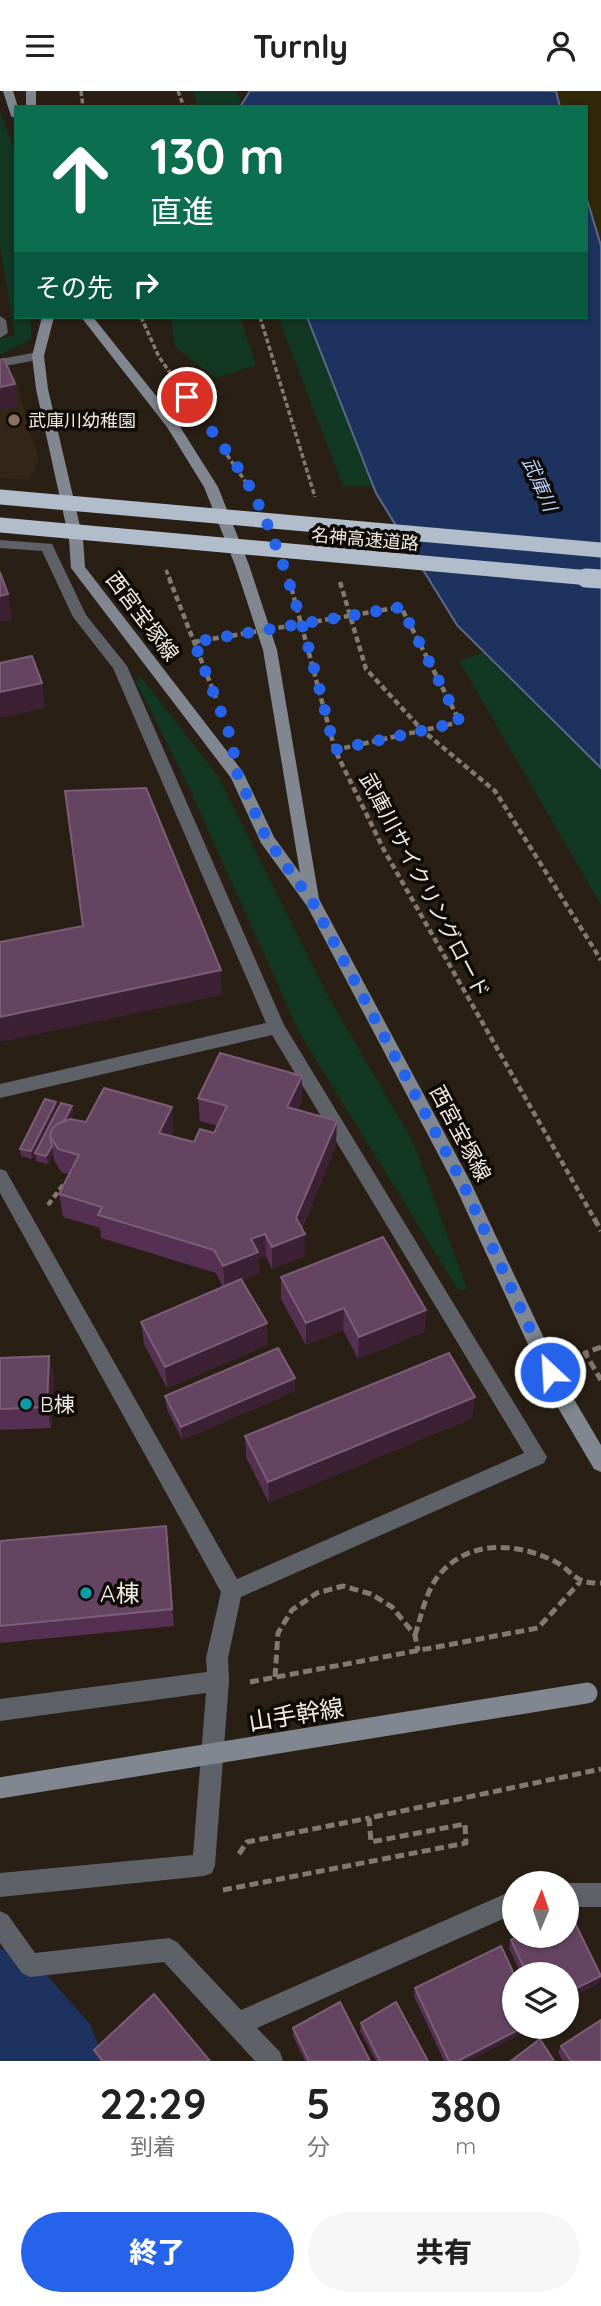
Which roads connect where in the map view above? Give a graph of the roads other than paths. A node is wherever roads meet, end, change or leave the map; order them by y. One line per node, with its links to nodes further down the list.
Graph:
1 (8, 91): 2 (main road)
2 (14, 110)
3 (47, 319): 7 (main road, 西宮宝塚線)
4 (89, 319): 14 (main road, 西宮宝塚線)
5 (0, 320): 6 (street)
6 (0, 334)
7 (38, 356): 8 (street); 14 (main road, 西宮宝塚線)
8 (0, 363)
9 (0, 497): 12 (highway, 名神高速道路, bridge)
10 (0, 525): 13 (highway, 名神高速道路, bridge)
11 (0, 544): 15 (street)
12 (601, 550)
13 (601, 579)
14 (313, 903): 18 (main road, 西宮宝塚線)
15 (276, 1027): 16 (street); 19 (street)
16 (0, 1091)
17 (0, 1176): 19 (street)
18 (601, 1462)
19 (233, 1591): 20 (street)
20 (218, 1681): 22 (street); 24 (street)
21 (594, 1692): 23 (main road, 山手幹線, bridge)
22 (0, 1710)
23 (0, 1788)
24 (0, 1885)
25 (579, 1895): 26 (street)
26 (601, 1895)
27 (502, 1907): 29 (street)
28 (0, 1923): 29 (street)
29 (237, 2024): 30 (street)
30 (271, 2061)

